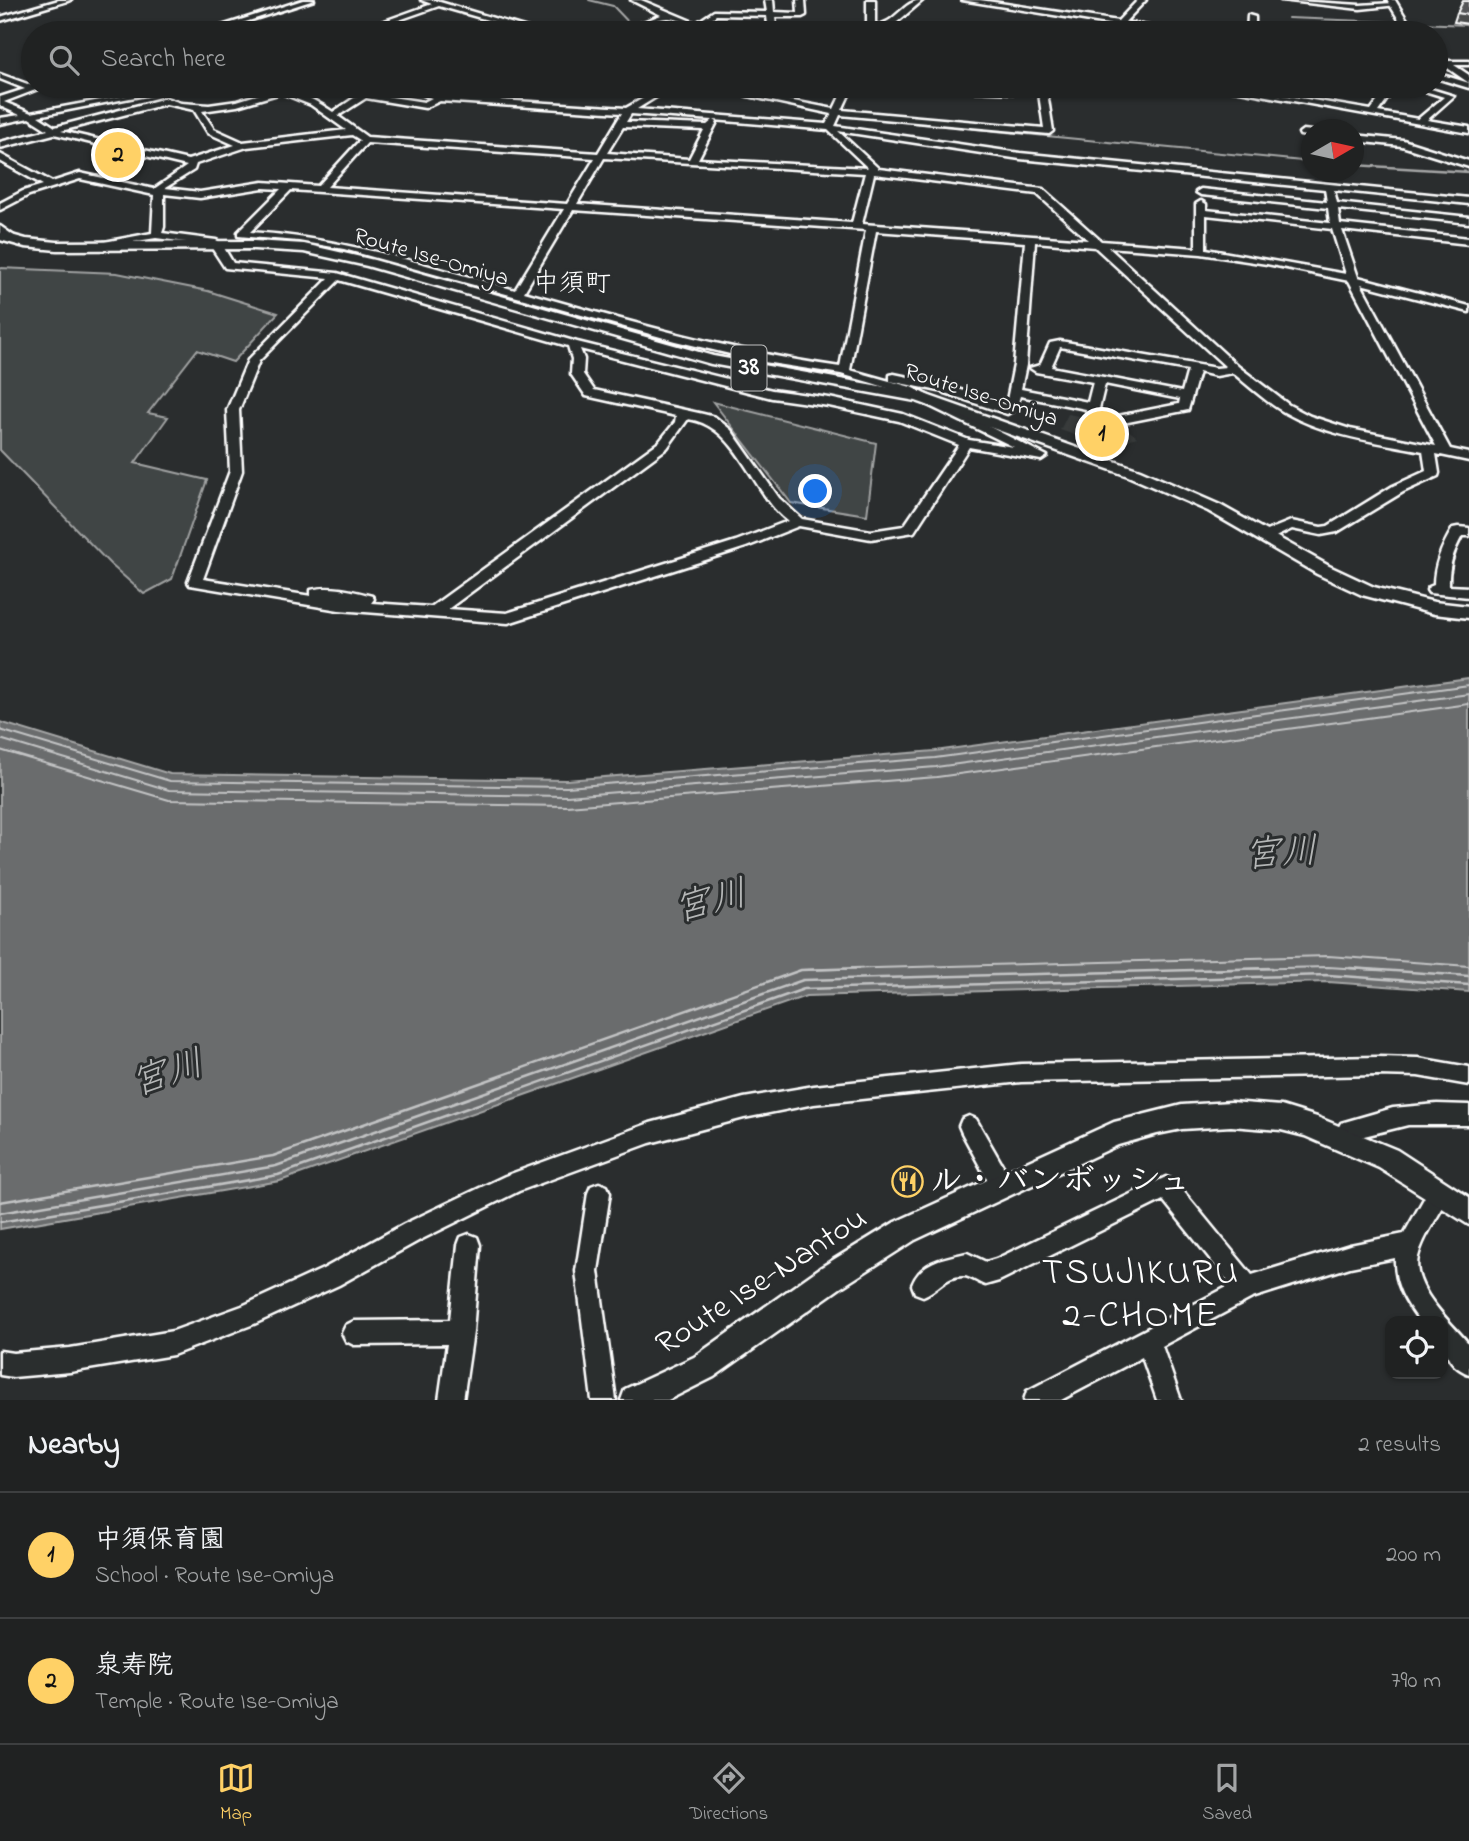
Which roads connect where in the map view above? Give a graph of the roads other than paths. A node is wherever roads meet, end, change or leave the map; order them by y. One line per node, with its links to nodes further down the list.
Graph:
1 (67, 0): 20 (street)
2 (310, 0): 22 (street)
3 (425, 0): 15 (street)
4 (635, 0): 18 (street)
5 (801, 0): 17 (street)
6 (871, 0): 29 (street)
7 (919, 0): 30 (street)
8 (966, 0): 31 (street)
9 (1142, 0): 32 (street)
10 (1285, 0): 14 (street)
11 (769, 1): 13 (street); 17 (street)
12 (735, 2): 16 (street)
13 (758, 2)
14 (1392, 2): 21 (main road)
15 (439, 4): 23 (street); 24 (street)
16 (736, 13): 17 (street); 27 (street)
17 (771, 13): 28 (street)
18 (667, 15): 25 (street); 26 (street)
19 (1251, 17): 33 (street)
20 (0, 19)
21 (1401, 20)
22 (243, 21)
23 (390, 21)
24 (498, 21)
25 (650, 21)
26 (686, 21)
27 (704, 21)
28 (772, 21)
29 (871, 21)
30 (893, 21)
31 (1107, 21)
32 (1122, 21)
33 (1251, 21)
34 (1448, 63): 35 (street)
35 (1469, 63)
36 (1448, 68): 40 (main road)
37 (0, 76): 39 (street)
38 (1448, 79): 40 (street)
39 (21, 82)
40 (1469, 85): 42 (street)
41 (21, 93): 58 (street)
42 (1450, 96)
43 (124, 98): 64 (street)
44 (174, 98): 59 (street)
45 (253, 98): 61 (street)
46 (305, 98): 65 (street)
47 (361, 98): 65 (street)
48 (378, 98): 49 (street)
49 (439, 98): 60 (street)
50 (497, 98): 60 (street)
51 (650, 98): 62 (street)
52 (780, 98): 67 (street)
53 (843, 98): 67 (street)
54 (1044, 98): 67 (street)
55 (1293, 98): 63 (street)
56 (1384, 98): 63 (street)
57 (1448, 98): 69 (street)
58 (0, 101): 64 (street)
59 (166, 101): 61 (street); 72 (street)
60 (491, 101): 62 (street)
61 (197, 109): 78 (street)
62 (628, 111): 66 (street); 70 (street)
63 (1373, 113): 69 (street)
64 (31, 116): 68 (street); 72 (street)
65 (332, 116): 74 (street)
66 (715, 117): 67 (street); 71 (street)
67 (834, 118): 84 (street); 85 (street)
68 (0, 121)
69 (1419, 122): 73 (street)
70 (620, 124): 71 (street); 79 (street)
71 (710, 128): 81 (street)
72 (55, 130): 77 (street); 82 (street)
73 (1469, 130)
74 (355, 132): 76 (street); 78 (street)
75 (1364, 139): 83 (street)
76 (365, 140): 79 (street); 89 (street)
77 (0, 145)
78 (243, 145): 82 (street)
79 (600, 155): 81 (street); 95 (street)
80 (0, 157): 86 (street)
81 (692, 162): 84 (street)
82 (188, 163): 90 (street)
83 (1469, 164)
84 (873, 171): 98 (street); 107 (street)
85 (1201, 173): 88 (street); 91 (street)
86 (51, 185): 90 (street); 94 (street)
87 (288, 187): 89 (street); 90 (street); 112 (street)
88 (1329, 187): 92 (street); 93 (street)
89 (320, 189): 95 (street)
90 (158, 192): 102 (street)
91 (1201, 192): 93 (street); 96 (street)
92 (1469, 201)
93 (1334, 206): 97 (street); 99 (street)
94 (0, 207)
95 (569, 207): 98 (street); 112 (street)
96 (1200, 212): 99 (street); 109 (street)
97 (1469, 220)
98 (856, 227): 101 (street)
99 (1336, 227): 105 (street); 111 (street)
100 (0, 229): 103 (street)
101 (872, 229): 104 (street); 119 (street)
102 (156, 235): 106 (street); 108 (street)
103 (7, 238): 108 (main road, Route Ise-Omiya / 38)
104 (1030, 240): 107 (street); 115 (street)
105 (1469, 241)
106 (217, 244): 108 (main road, Route Ise-Omiya / 38); 110 (street); 123 (main road, Route Ise-Omiya / 38)
107 (1099, 244): 109 (street); 118 (street)
108 (101, 246)
109 (1200, 251): 111 (street)
110 (337, 276): 114 (street); 135 (street)
111 (1353, 279): 113 (street); 128 (street)
112 (518, 293): 119 (street)
113 (1469, 309)
114 (573, 344): 125 (street); 126 (street)
115 (1020, 365): 117 (street); 121 (street)
116 (1194, 368): 117 (street); 118 (street); 122 (street)
117 (1044, 369): 120 (street)
118 (1236, 369): 127 (street)
119 (843, 370): 121 (street); 123 (street)
120 (1100, 380): 122 (street); 124 (street)
121 (1016, 392): 124 (street)
122 (1185, 396): 124 (street)
123 (919, 397): 126 (street); 132 (main road, Route Ise-Omiya / 38)
124 (1093, 407)
125 (682, 414): 130 (street); 135 (street)
126 (966, 443): 130 (street)
127 (1429, 447): 128 (street); 132 (street)
128 (1444, 450): 129 (street)
129 (1469, 457)
130 (798, 522): 135 (street)
131 (1469, 532): 133 (street)
132 (1264, 537): 134 (main road, Route Ise-Omiya / 38)
133 (1469, 592)
134 (1469, 612)
135 (436, 613)
136 (1469, 1076): 154 (street)
137 (1469, 1115): 139 (street)
138 (969, 1126): 140 (street)
139 (1348, 1130)
140 (1003, 1187): 141 (main road, Route Ise-Nantou); 157 (main road, Route Ise-Nantou)
141 (1439, 1193): 143 (main road, Route Ise-Nantou); 144 (street)
142 (599, 1194): 156 (street)
143 (1469, 1212)
144 (1412, 1244): 147 (street); 148 (street)
145 (469, 1245): 149 (street)
146 (923, 1285): 147 (street)
147 (1248, 1288): 152 (street)
148 (1430, 1316)
149 (461, 1332): 150 (street); 155 (street)
150 (354, 1333)
151 (1448, 1337): 153 (street)
152 (1148, 1340): 158 (street); 159 (street)
153 (1469, 1362)
154 (0, 1363)
155 (451, 1400)
156 (604, 1400)
157 (636, 1400)
158 (1036, 1400)
159 (1169, 1400)

